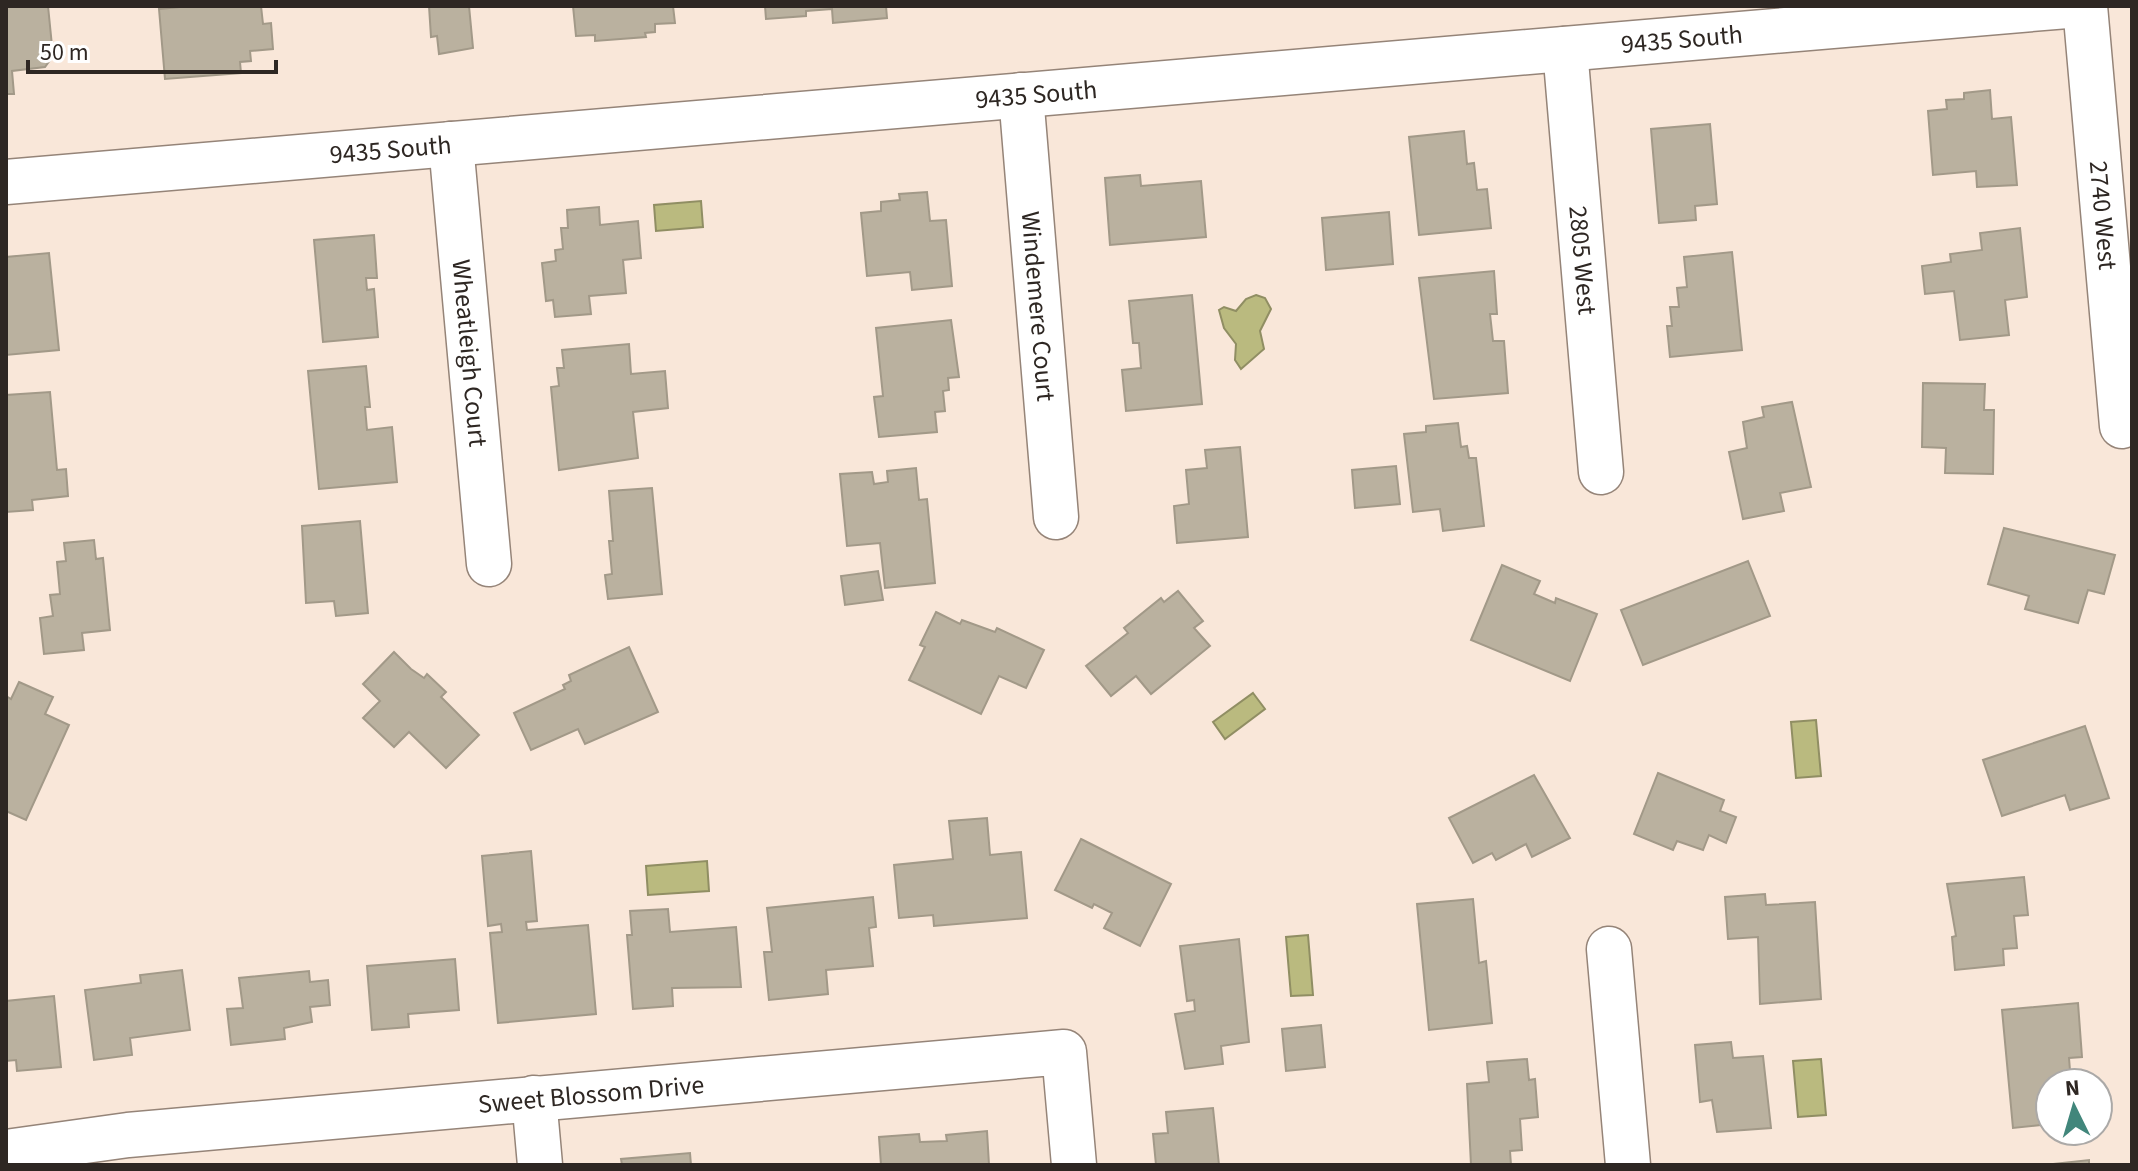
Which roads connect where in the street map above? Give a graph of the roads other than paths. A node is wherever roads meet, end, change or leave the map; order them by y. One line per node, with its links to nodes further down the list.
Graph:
1 (2067, 6): 3 (street, 9435 South)
2 (2085, 6): 7 (street, 2740 West)
3 (1565, 49): 4 (street, 9435 South); 8 (street, 2805 West)
4 (1021, 95): 5 (street, 9435 South); 9 (street, Windemere Court)
5 (451, 144): 6 (street, 9435 South); 10 (street, Wheatleigh Court)
6 (6, 182)
7 (2122, 426)
8 (1601, 472)
9 (1056, 517)
10 (489, 564)
11 (1609, 949): 17 (street)
12 (534, 1098): 13 (street, Sweet Blossom Drive); 15 (street); 16 (street, Sweet Blossom Drive)
13 (6, 1152): 14 (street)
14 (8, 1165)
15 (540, 1165)
16 (1074, 1165)
17 (1628, 1165)

